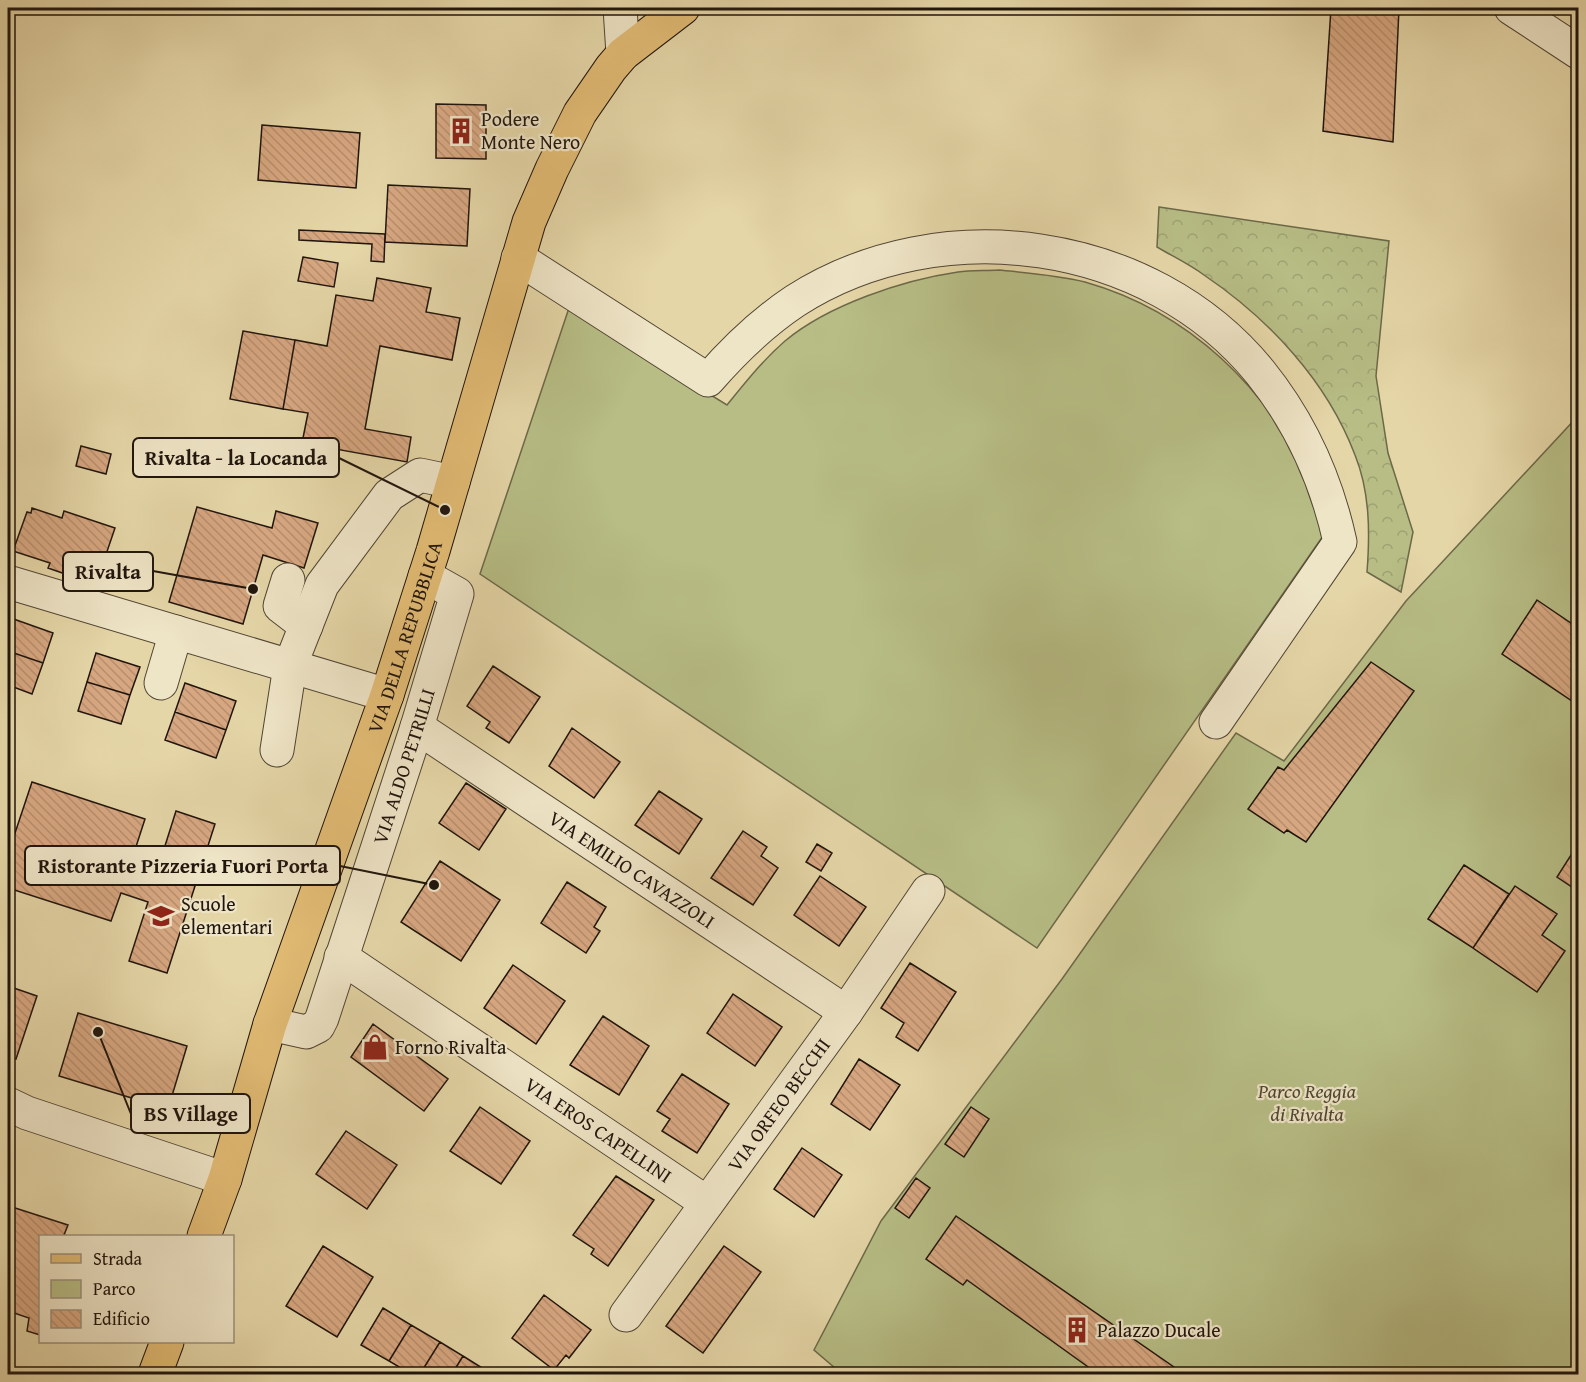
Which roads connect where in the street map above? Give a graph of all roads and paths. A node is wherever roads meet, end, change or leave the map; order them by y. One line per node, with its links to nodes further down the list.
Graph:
1 (620, 8): 5 (street)
2 (683, 8): 5 (main road, VIA DELLA REPUBBLICA)
3 (1511, 8): 4 (street)
4 (1578, 52)
5 (623, 54): 6 (main road, VIA DELLA REPUBBLICA)
6 (518, 258): 7 (main road, VIA DELLA REPUBBLICA); 16 (street)
7 (453, 482): 8 (main road, VIA DELLA REPUBBLICA); 11 (street)
8 (425, 576): 15 (main road, VIA DELLA REPUBBLICA); 17 (street, VIA ALDO PETRILLI)
9 (288, 580): 11 (street)
10 (8, 582): 12 (street)
11 (306, 626): 13 (street)
12 (176, 632): 13 (street); 14 (street)
13 (290, 666): 15 (street); 18 (street)
14 (161, 683)
15 (387, 695): 22 (main road, VIA DELLA REPUBBLICA)
16 (1216, 722)
17 (417, 727): 20 (street, VIA ALDO PETRILLI); 21 (street, VIA EMILIO CAVAZZOLI)
18 (277, 750)
19 (928, 891): 21 (street, VIA ORFEO BECCHI)
20 (341, 957): 22 (street, VIA ALDO PETRILLI); 25 (street, VIA EROS CAPELLINI)
21 (846, 1012): 25 (street, VIA ORFEO BECCHI)
22 (270, 1024): 24 (main road, VIA DELLA REPUBBLICA)
23 (8, 1104): 24 (street)
24 (225, 1179): 26 (main road, VIA DELLA REPUBBLICA)
25 (707, 1203): 27 (street, VIA ORFEO BECCHI)
26 (204, 1235)
27 (626, 1315)
28 (166, 1343): 29 (main road)
29 (155, 1374)

